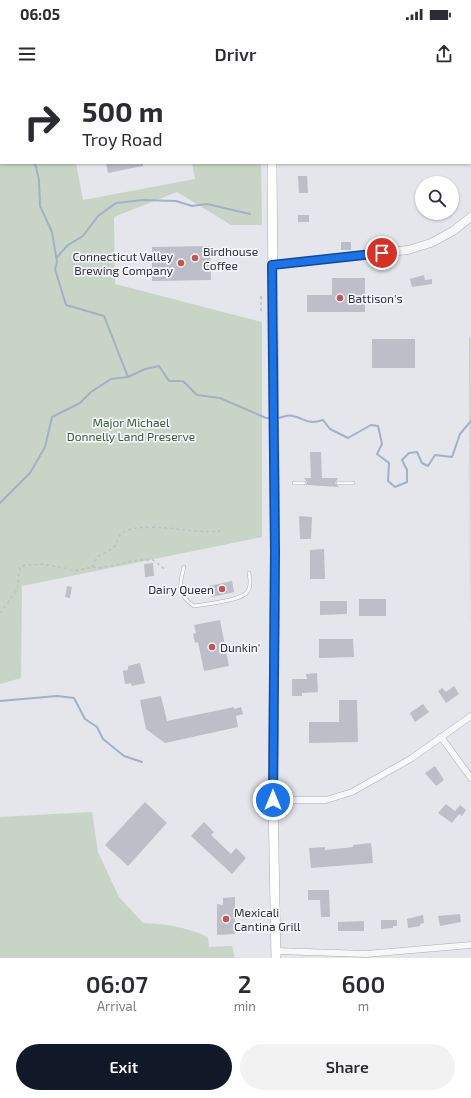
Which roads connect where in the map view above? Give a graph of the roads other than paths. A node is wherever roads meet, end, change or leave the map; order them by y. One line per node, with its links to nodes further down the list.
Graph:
1 (272, 164): 3 (main road)
2 (471, 217): 3 (street)
3 (272, 265): 13 (main road)
4 (294, 483): 5 (lane)
5 (304, 483)
6 (338, 483): 7 (lane)
7 (353, 483)
8 (184, 567): 9 (lane)
9 (249, 573)
10 (471, 716): 11 (street)
11 (441, 737): 12 (street); 13 (street)
12 (471, 778)
13 (273, 800): 15 (main road)
14 (471, 944): 15 (street)
15 (276, 955)

